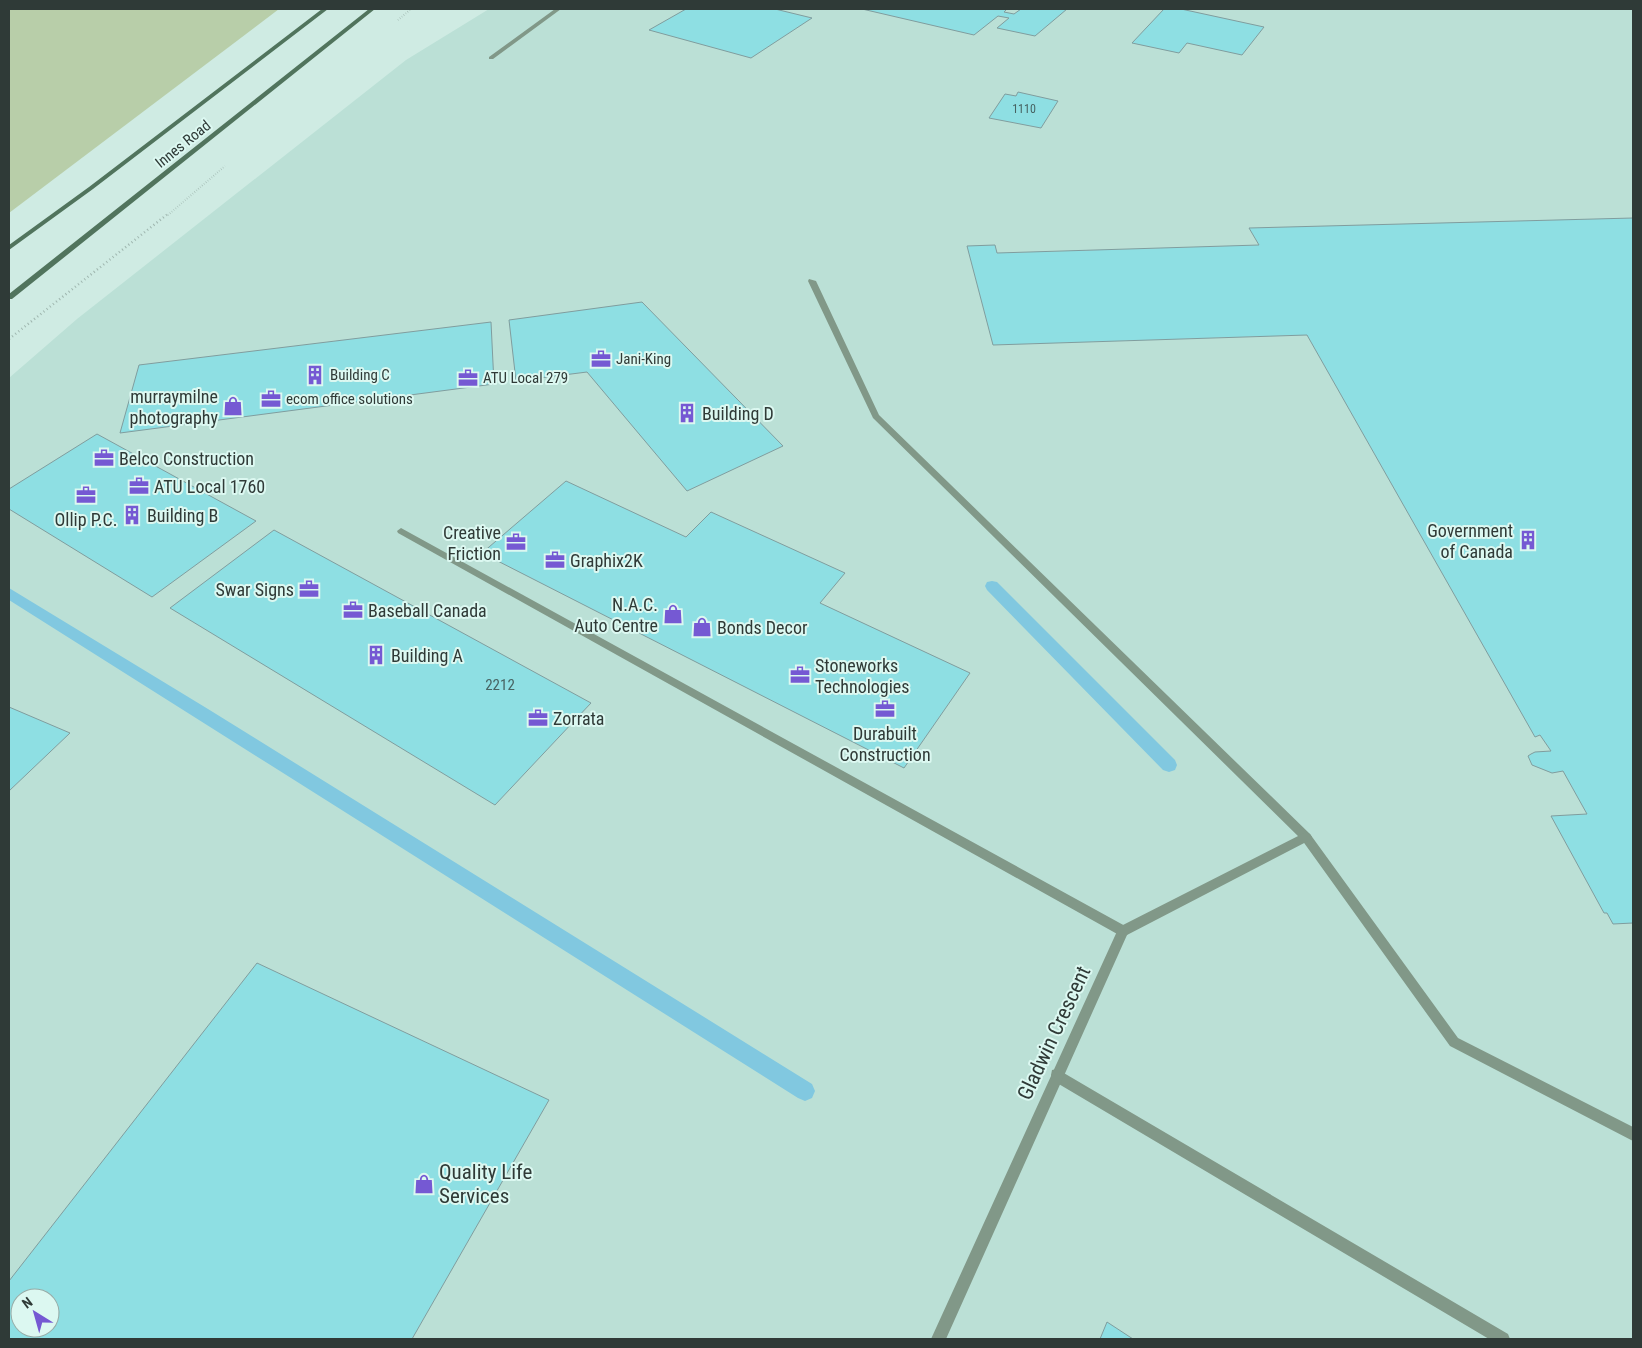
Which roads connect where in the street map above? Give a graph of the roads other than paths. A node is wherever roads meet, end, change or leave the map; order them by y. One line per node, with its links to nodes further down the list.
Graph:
1 (325, 9): 5 (main road, Innes Road)
2 (372, 9): 7 (main road, Innes Road)
3 (558, 9): 4 (street)
4 (491, 58)
5 (9, 248)
6 (812, 281): 9 (street)
7 (9, 297)
8 (401, 531): 10 (street)
9 (1306, 837): 10 (street); 12 (street)
10 (1123, 930): 11 (street, Gladwin Crescent)
11 (1057, 1075): 13 (street, Gladwin Crescent); 14 (street)
12 (1633, 1134)
13 (938, 1339)
14 (1503, 1339)

